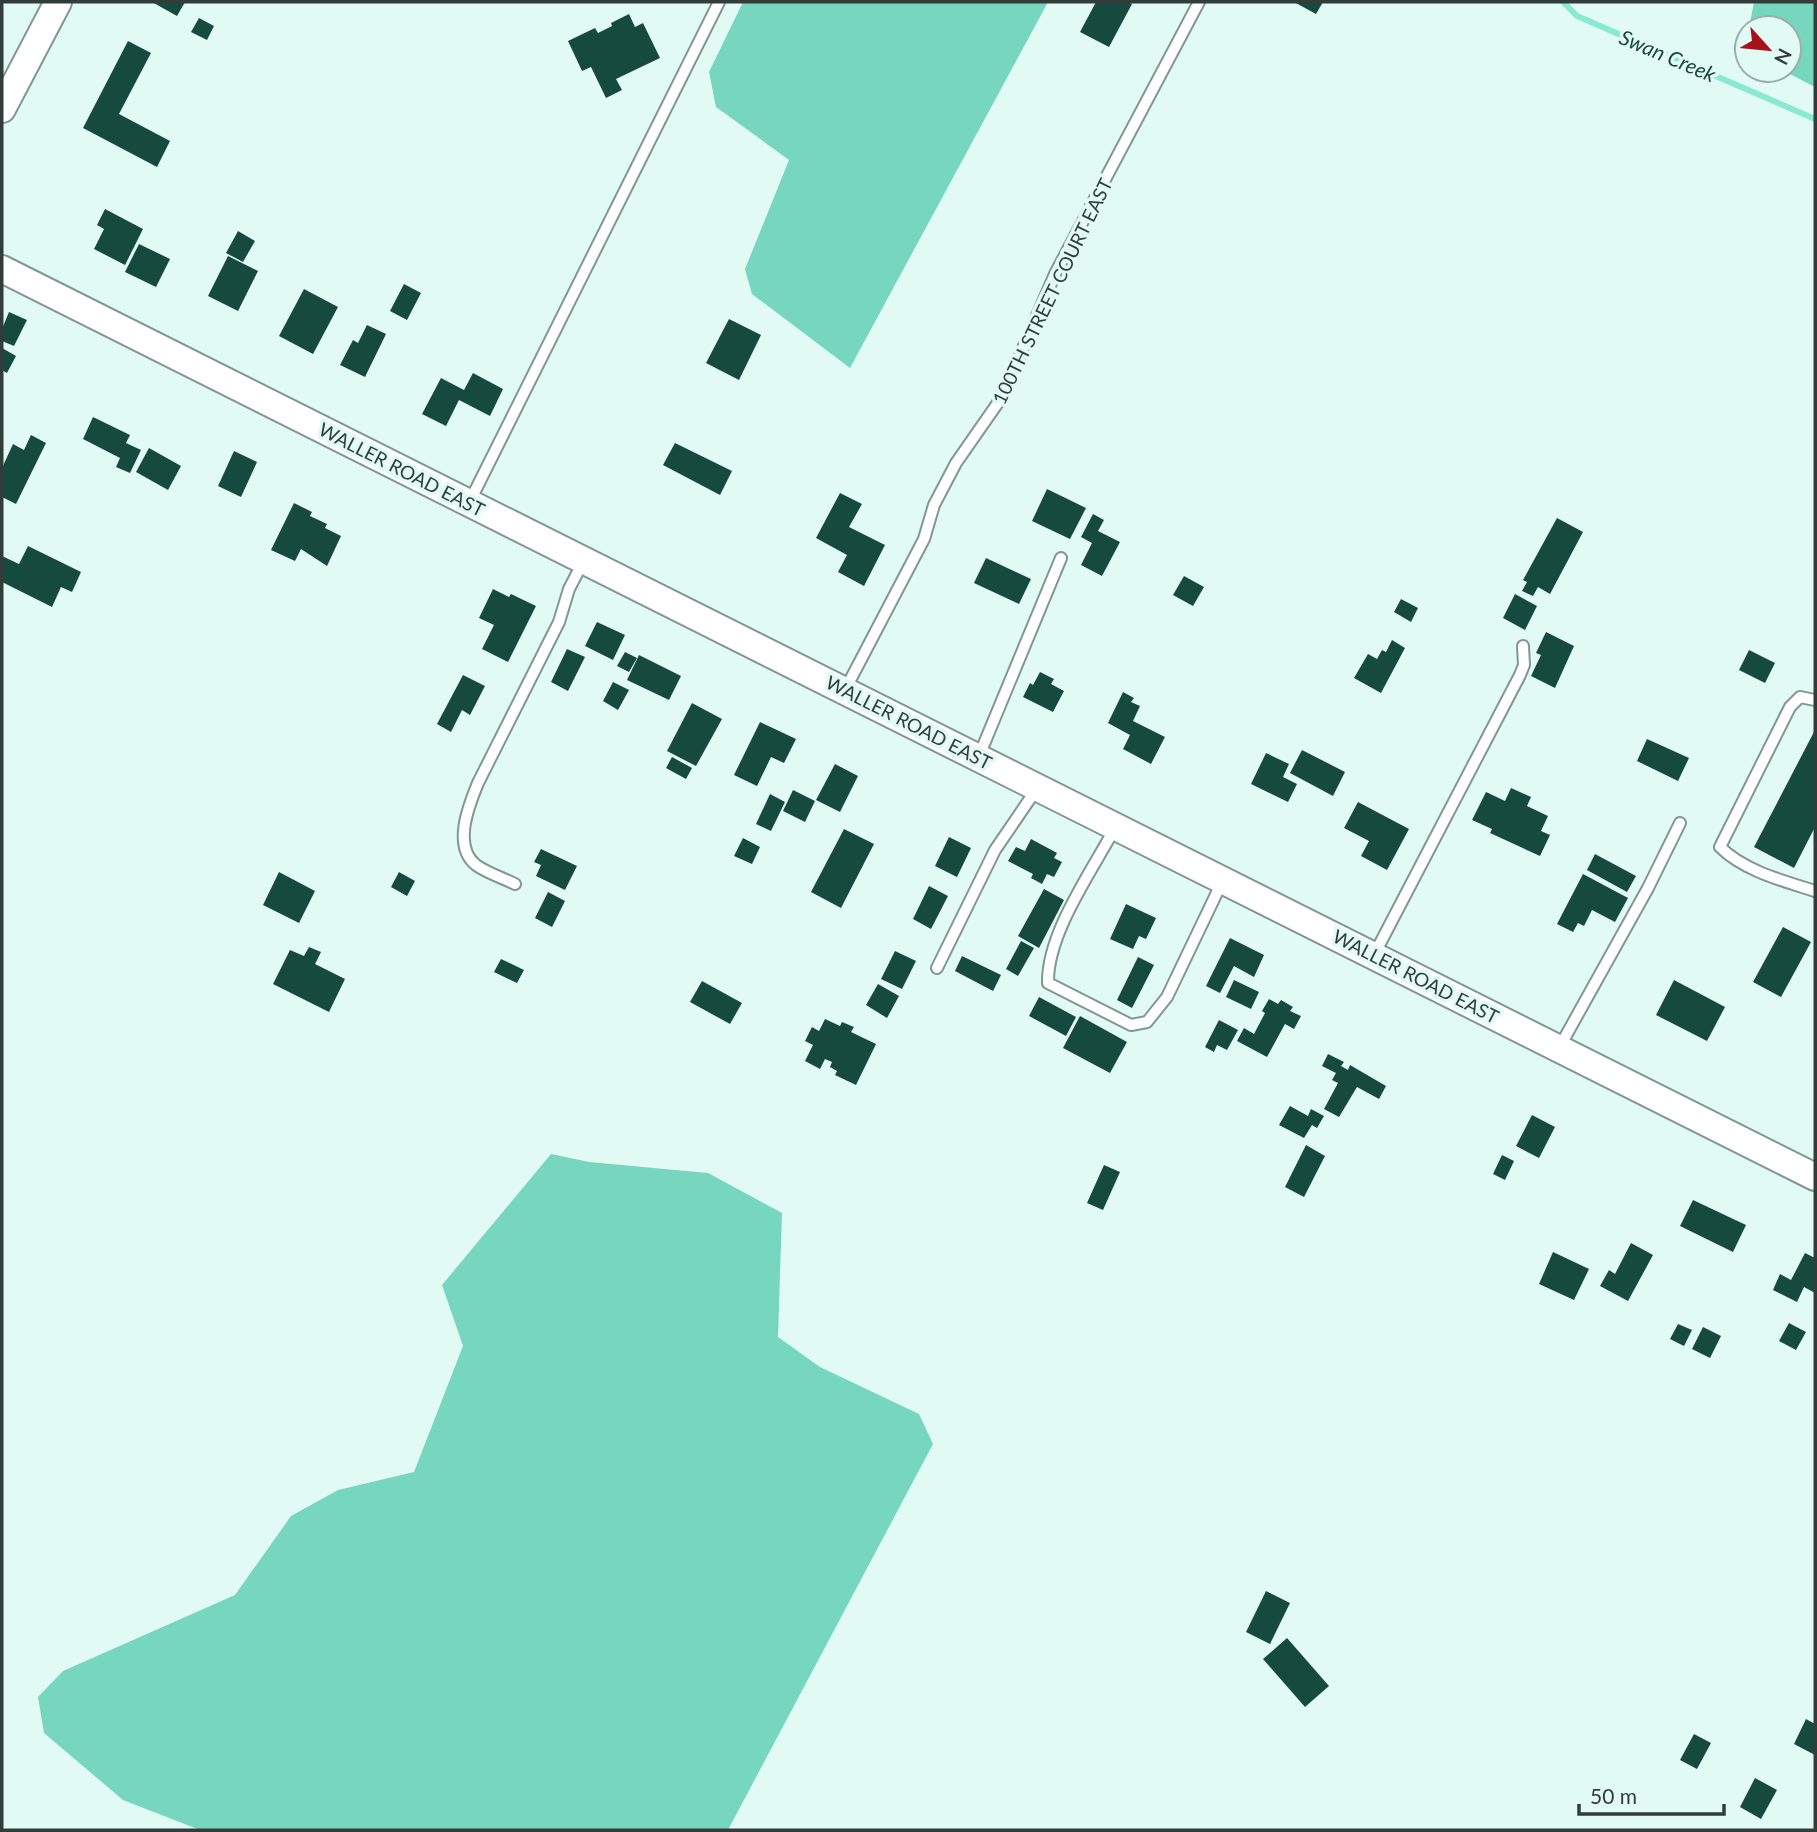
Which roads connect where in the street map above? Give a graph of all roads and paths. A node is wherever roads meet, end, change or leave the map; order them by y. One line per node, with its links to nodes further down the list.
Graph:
1 (58, 2): 4 (street)
2 (719, 2): 6 (lane)
3 (1199, 2): 10 (lane, 100TH STREET COURT EAST)
4 (2, 109)
5 (2, 269): 6 (street, WALLER ROAD EAST)
6 (469, 503): 8 (street, WALLER ROAD EAST)
7 (1061, 558): 12 (lane)
8 (583, 560): 10 (street, WALLER ROAD EAST); 17 (lane)
9 (1523, 646): 19 (lane)
10 (845, 690): 12 (street, WALLER ROAD EAST)
11 (1815, 700): 18 (lane)
12 (979, 757): 13 (street, WALLER ROAD EAST)
13 (1038, 787): 15 (street, WALLER ROAD EAST); 20 (lane)
14 (1680, 823): 21 (lane)
15 (1116, 826): 16 (street, WALLER ROAD EAST); 16 (lane)
16 (1223, 880): 19 (street, WALLER ROAD EAST)
17 (515, 884)
18 (1815, 891)
19 (1374, 956): 21 (street, WALLER ROAD EAST)
20 (937, 968)
21 (1559, 1048): 22 (street, WALLER ROAD EAST)
22 (1815, 1177)

